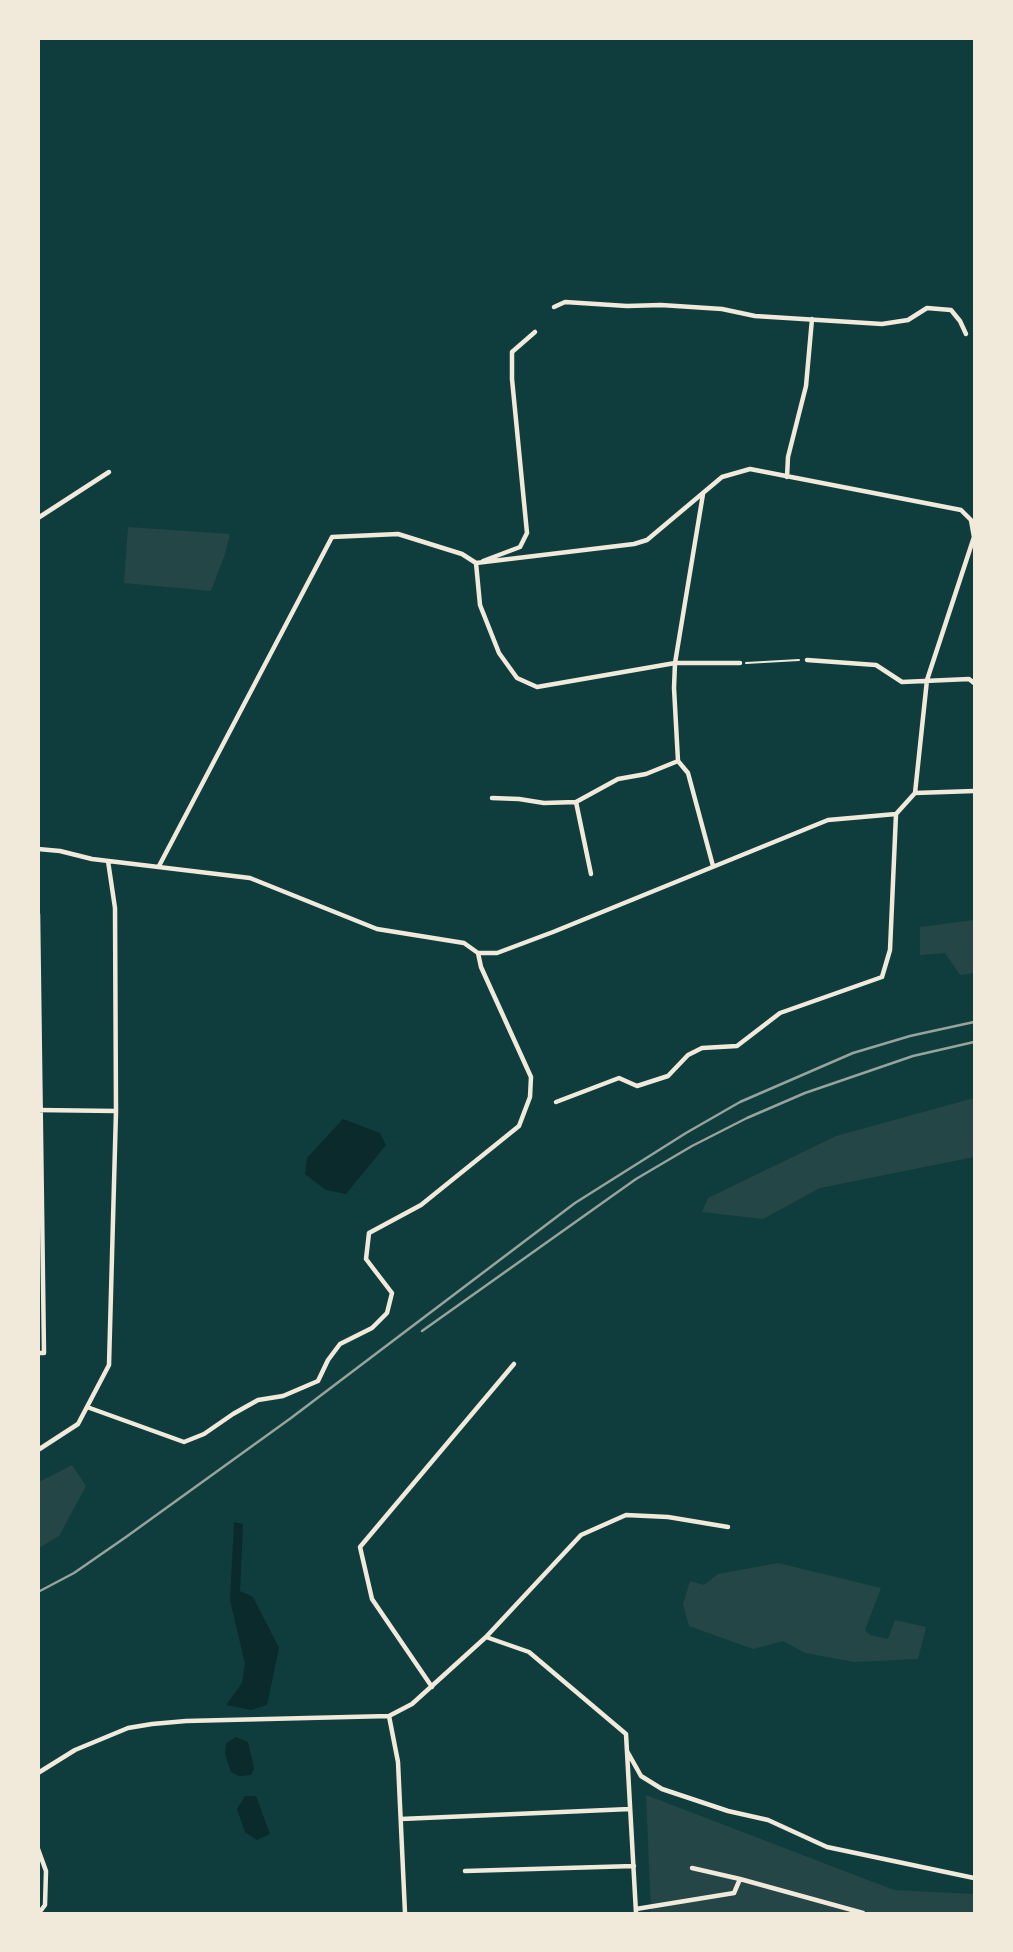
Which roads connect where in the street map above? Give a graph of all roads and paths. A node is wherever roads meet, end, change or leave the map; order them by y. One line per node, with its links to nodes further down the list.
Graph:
1 (554, 307): 2 (street)
2 (812, 319): 4 (street); 6 (street)
3 (535, 332): 10 (street)
4 (966, 334)
5 (109, 472): 8 (street)
6 (787, 477): 7 (street); 9 (street)
7 (702, 494): 10 (street); 12 (street)
8 (38, 518)
9 (974, 537): 14 (street)
10 (476, 564): 12 (street); 24 (street)
11 (807, 660): 13 (path); 14 (street)
12 (675, 663): 13 (street); 16 (street)
13 (740, 663)
14 (927, 680): 15 (street); 18 (street)
15 (975, 683)
16 (678, 761): 20 (street); 25 (street)
17 (975, 791): 18 (street)
18 (915, 793): 21 (street)
19 (492, 798): 20 (street)
20 (576, 802): 26 (street)
21 (896, 814): 25 (street); 29 (street)
22 (38, 849): 23 (street)
23 (108, 861): 24 (street); 31 (street)
24 (159, 866): 28 (street)
25 (713, 866): 28 (street)
26 (591, 874)
27 (38, 914): 30 (street)
28 (478, 953): 34 (street)
29 (556, 1102)
30 (40, 1110): 31 (street); 32 (street)
31 (116, 1111): 34 (street)
32 (38, 1353)
33 (514, 1364): 38 (street)
34 (87, 1407): 35 (street)
35 (38, 1450)
36 (728, 1527): 37 (street)
37 (486, 1637): 38 (street); 40 (street)
38 (432, 1687): 39 (street)
39 (388, 1716): 41 (street); 43 (street)
40 (627, 1751): 42 (street); 48 (street)
41 (38, 1773)
42 (630, 1809): 43 (street); 45 (street)
43 (401, 1819): 53 (street)
44 (38, 1849): 52 (street)
45 (634, 1866): 47 (street); 50 (street)
46 (692, 1868): 49 (street)
47 (466, 1871)
48 (975, 1878)
49 (740, 1879): 50 (street); 51 (street)
50 (636, 1911)
51 (842, 1911): 54 (street)
52 (39, 1913)
53 (405, 1913)
54 (863, 1913)

